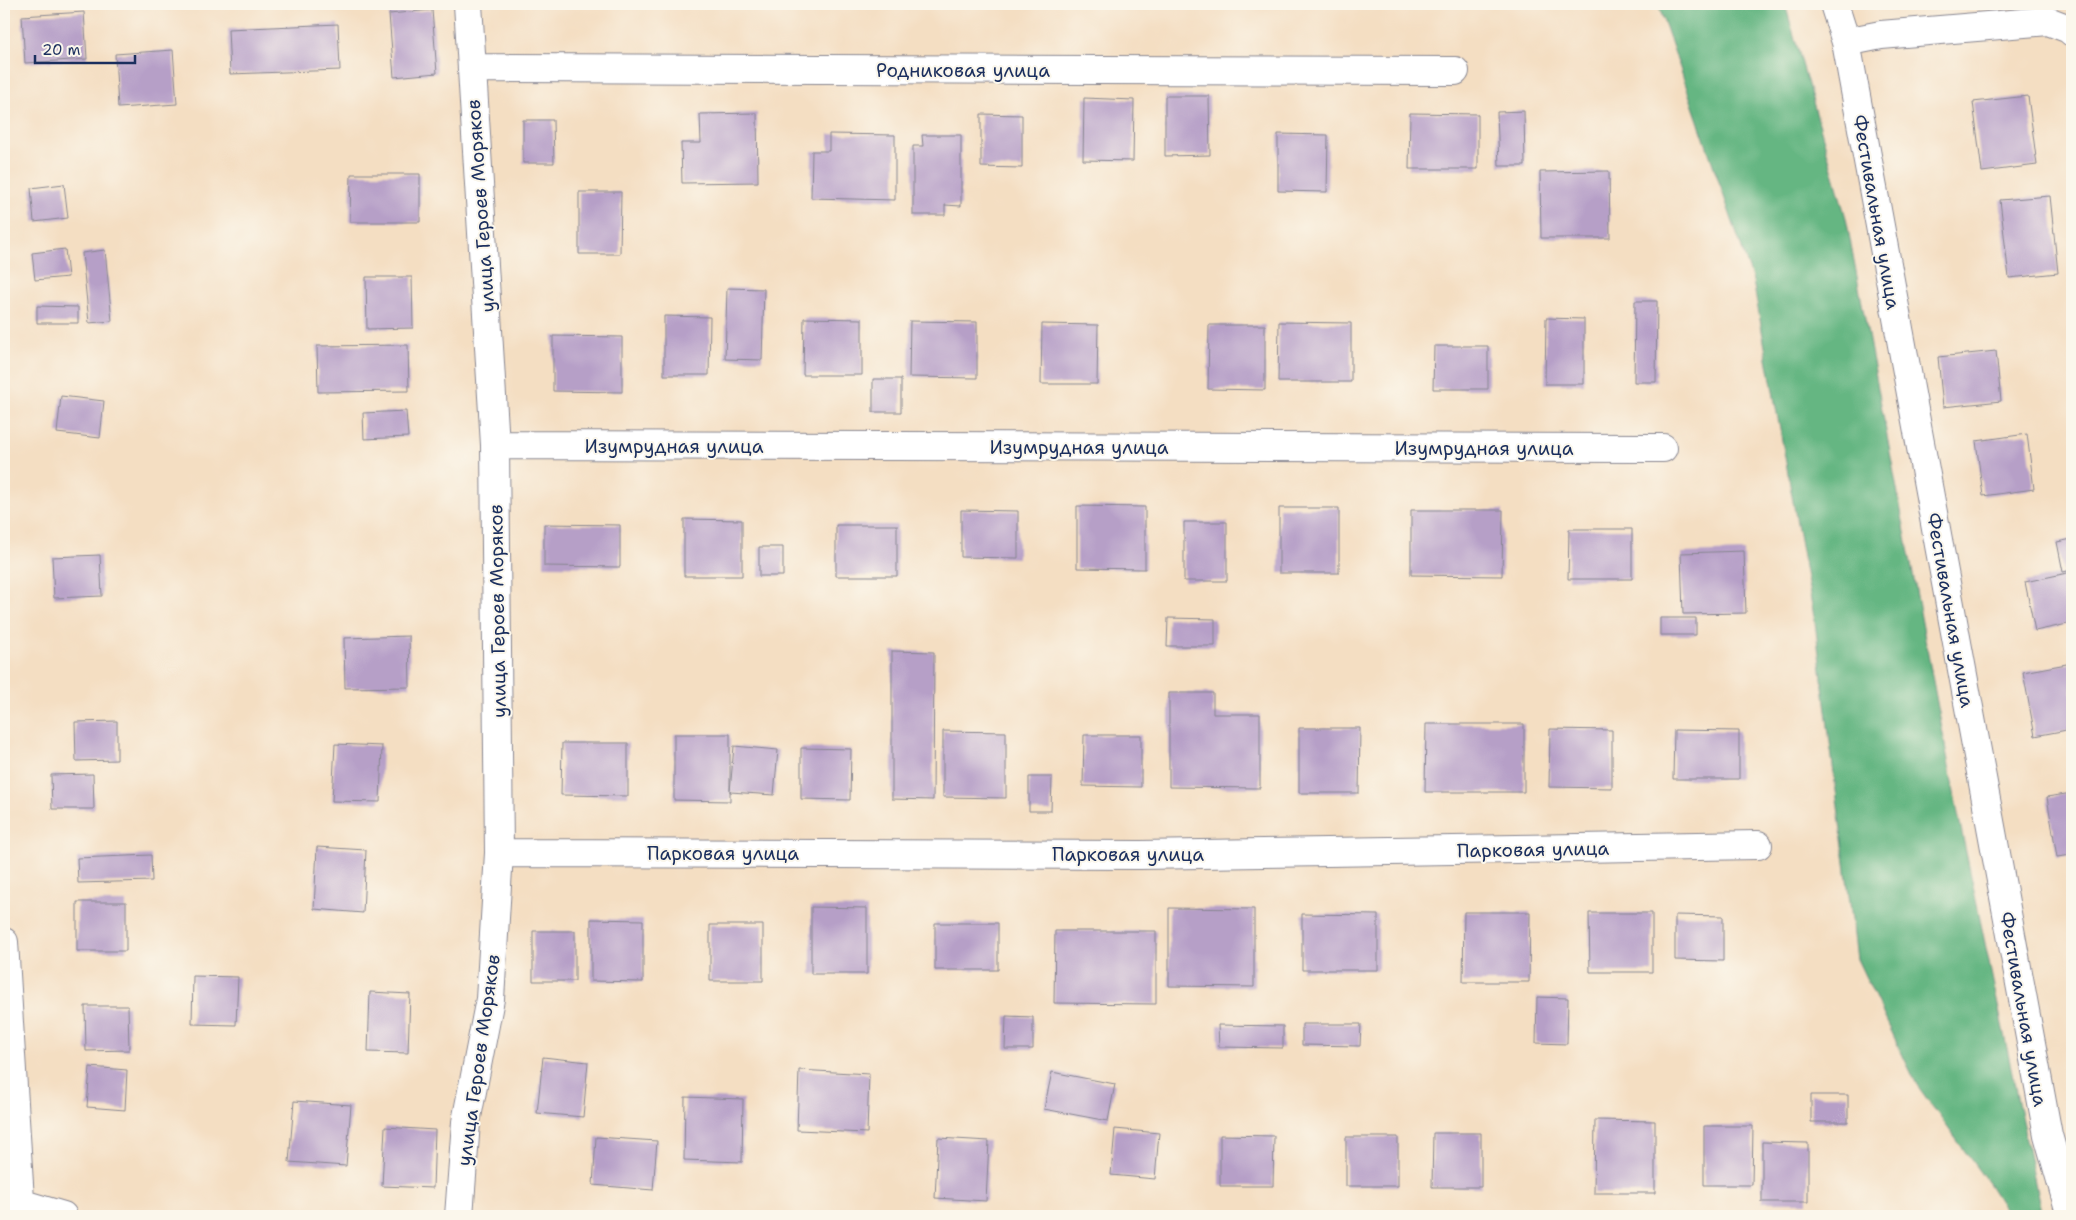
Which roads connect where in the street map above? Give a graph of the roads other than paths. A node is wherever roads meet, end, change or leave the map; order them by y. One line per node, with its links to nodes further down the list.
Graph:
1 (468, 4): 5 (street, улица Героев Моряков)
2 (1834, 4): 4 (street, Фестивальная улица)
3 (2072, 32): 4 (street)
4 (1846, 42): 15 (street, Фестивальная улица)
5 (472, 68): 6 (street, Родниковая улица); 7 (street, улица Героев Моряков)
6 (1455, 71)
7 (495, 445): 8 (street, Изумрудная улица); 10 (street, улица Героев Моряков)
8 (1663, 448)
9 (1758, 845): 10 (street, Парковая улица)
10 (499, 853): 14 (street, улица Героев Моряков)
11 (4, 942): 12 (street)
12 (14, 1207): 13 (street)
13 (64, 1216)
14 (459, 1216)
15 (2072, 1216)

